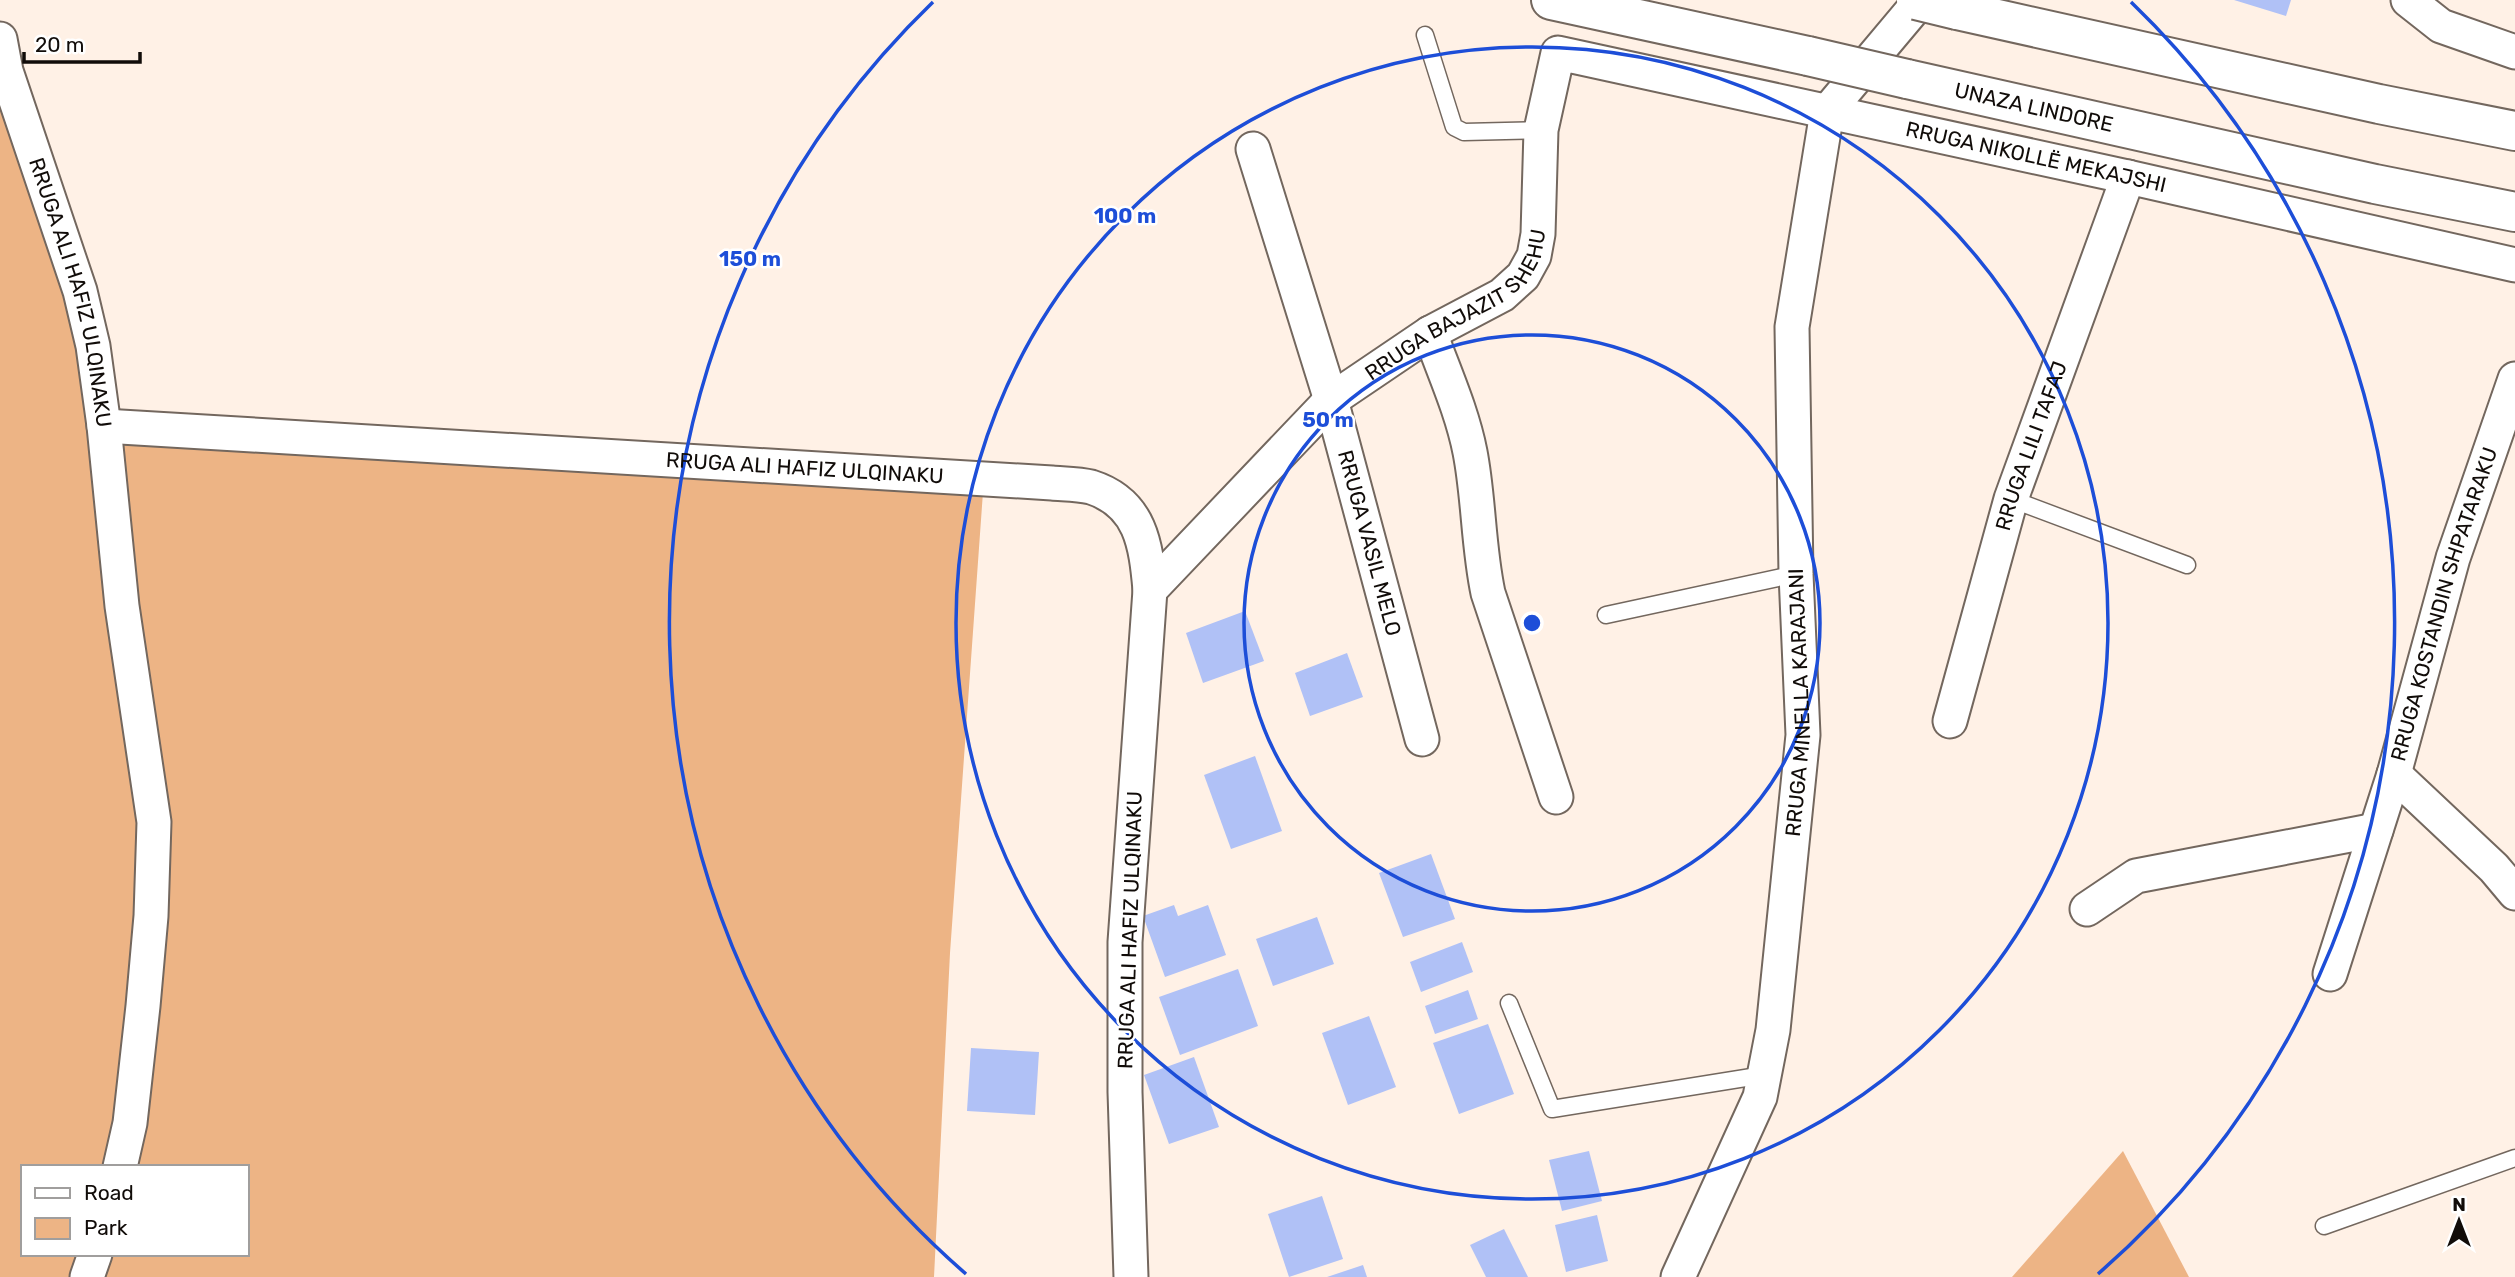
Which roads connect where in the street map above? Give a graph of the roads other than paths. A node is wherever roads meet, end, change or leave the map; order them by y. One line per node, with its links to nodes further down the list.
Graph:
1 (1551, 0): 13 (highway, UNAZA LINDORE, bridge)
2 (1919, 0): 8 (street); 10 (highway, bridge)
3 (2408, 0): 6 (street)
4 (1425, 35): 9 (lane)
5 (0, 39): 18 (street, RRUGA ALI HAFIZ ULQINAKU)
6 (2515, 52)
7 (1558, 53): 8 (street, RRUGA NIKOLLË MEKAJSHI); 9 (street, RRUGA BAJAZIT SHEHU)
8 (1827, 112): 12 (street, RRUGA NIKOLLË MEKAJSHI); 21 (street, RRUGA MINELLA KARAJANI)
9 (1541, 131): 15 (street, RRUGA BAJAZIT SHEHU)
10 (2515, 131)
11 (1253, 149): 17 (street, RRUGA VASIL MELO)
12 (2128, 177): 14 (street, RRUGA NIKOLLË MEKAJSHI); 19 (street, RRUGA LILI TAFAJ)
13 (2515, 212)
14 (2515, 265)
15 (1430, 333): 17 (street, RRUGA BAJAZIT SHEHU); 27 (street)
16 (2515, 379): 26 (street, RRUGA KOSTANDIN SHPATARAKU)
17 (1331, 400): 22 (street, RRUGA BAJAZIT SHEHU); 25 (street, RRUGA VASIL MELO)
18 (104, 426): 22 (street, RRUGA ALI HAFIZ ULQINAKU); 35 (street)
19 (2011, 499): 20 (lane); 24 (street, RRUGA LILI TAFAJ)
20 (2187, 565)
21 (1796, 573): 23 (lane); 33 (street, RRUGA MINELLA KARAJANI)
22 (1150, 590): 39 (street, RRUGA ALI HAFIZ ULQINAKU)
23 (1606, 615)
24 (1950, 721)
25 (1422, 739)
26 (2394, 774): 28 (street, RRUGA KOSTANDIN SHPATARAKU); 29 (street)
27 (1556, 797)
28 (2376, 830): 30 (street); 31 (street, RRUGA KOSTANDIN SHPATARAKU)
29 (2515, 893)
30 (2087, 909)
31 (2330, 974)
32 (1508, 1003): 33 (lane)
33 (1764, 1075): 40 (street, RRUGA MINELLA KARAJANI)
34 (2515, 1158): 36 (lane)
35 (120, 1165)
36 (2324, 1226)
37 (94, 1256): 38 (street)
38 (87, 1277)
39 (1132, 1277)
40 (1678, 1277)

